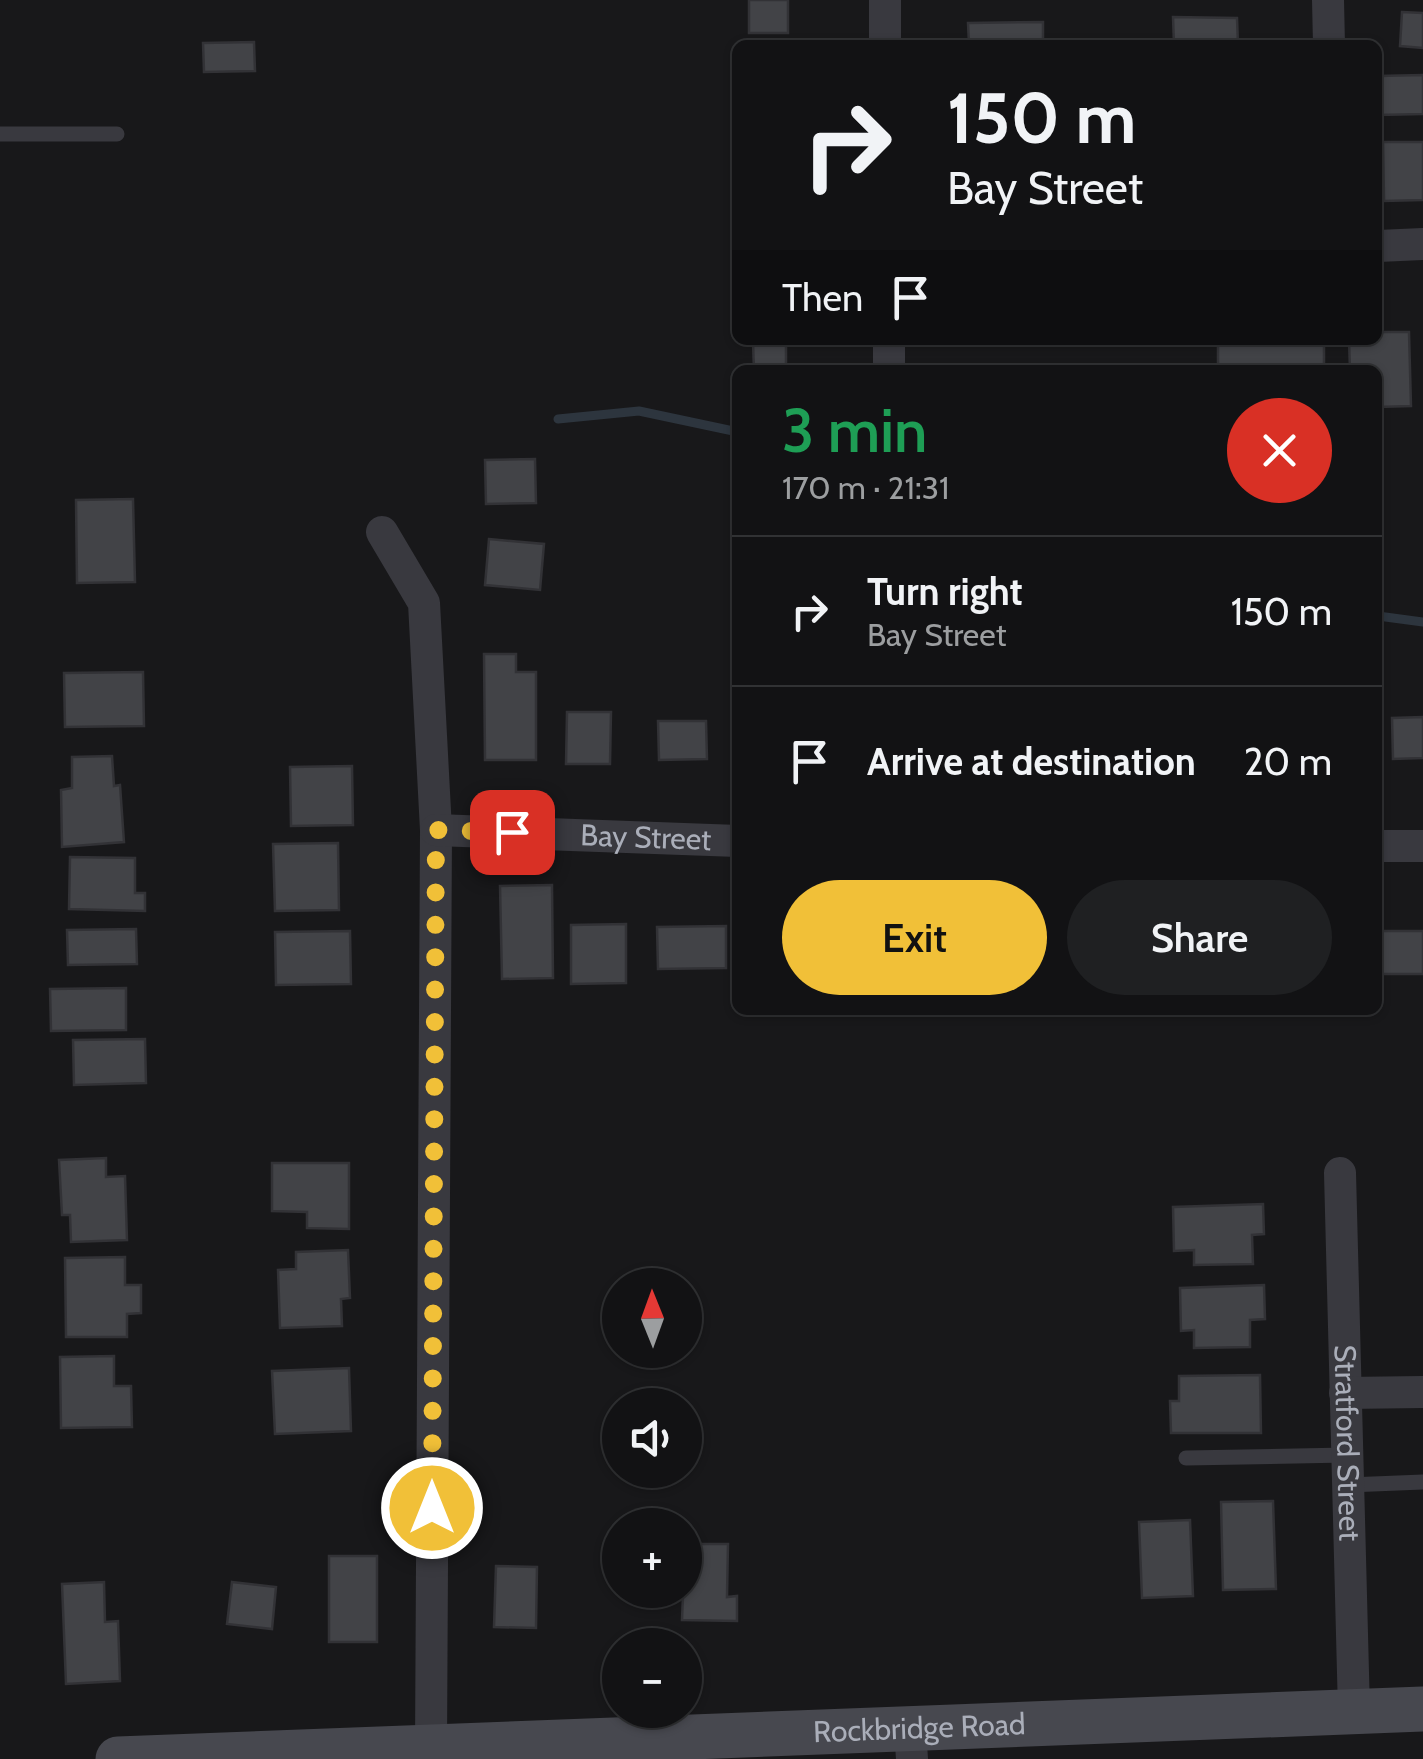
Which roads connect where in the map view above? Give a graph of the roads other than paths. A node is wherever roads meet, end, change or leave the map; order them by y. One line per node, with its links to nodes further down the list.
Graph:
1 (884, 0): 3 (street)
2 (1328, 0): 4 (street)
3 (885, 40)
4 (1329, 40)
5 (0, 134): 6 (lane)
6 (117, 134)
7 (1423, 244): 8 (street)
8 (1382, 246)
9 (382, 532): 10 (street)
10 (436, 830): 11 (street, Bay Street); 23 (street)
11 (732, 841)
12 (1382, 846): 13 (street)
13 (1423, 846)
14 (1340, 1173): 16 (street, Stratford Street)
15 (1423, 1392): 16 (street)
16 (1346, 1393): 18 (street, Stratford Street)
17 (1186, 1458): 18 (lane)
18 (1348, 1470): 19 (lane); 21 (street, Stratford Street)
19 (1423, 1482)
20 (1423, 1709): 21 (street, Rockbridge Road)
21 (1354, 1711): 22 (street, Rockbridge Road)
22 (911, 1743): 23 (street, Rockbridge Road)
23 (446, 1750): 24 (street, Rockbridge Road)
24 (118, 1759)

